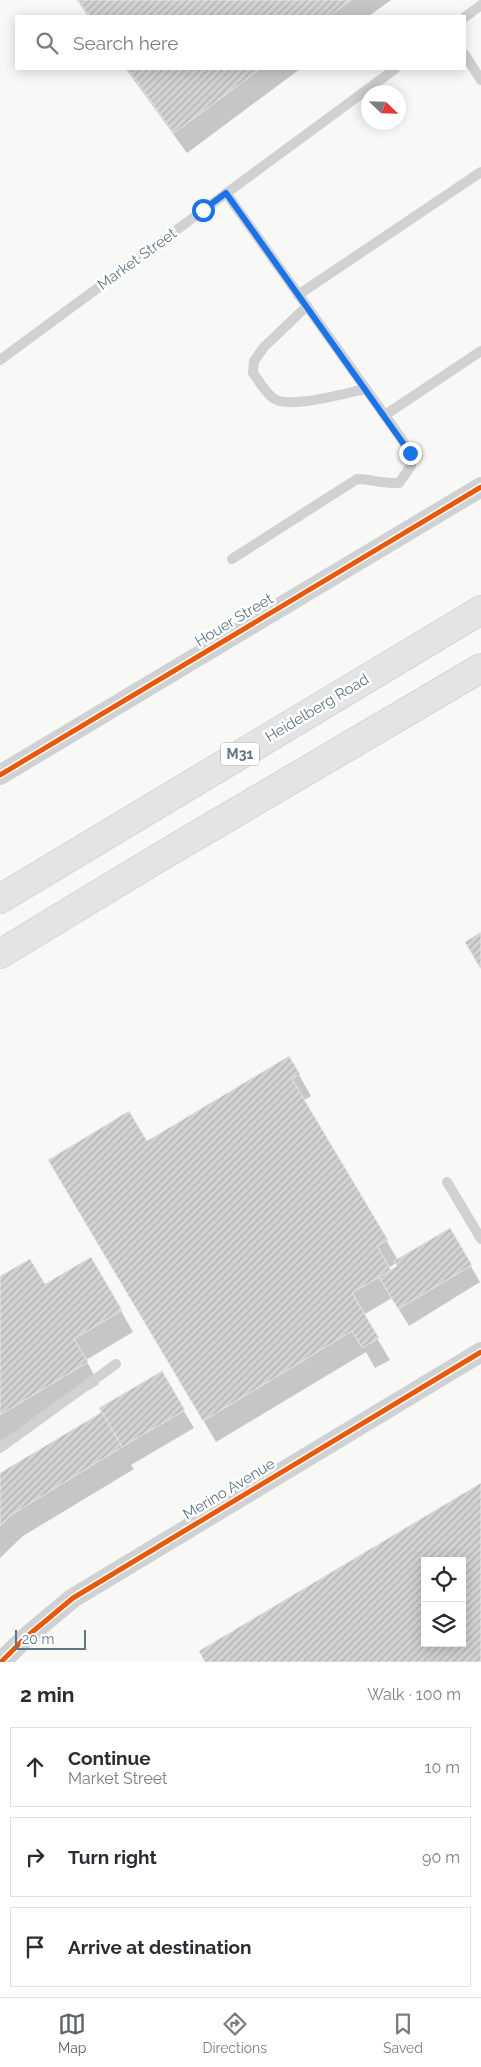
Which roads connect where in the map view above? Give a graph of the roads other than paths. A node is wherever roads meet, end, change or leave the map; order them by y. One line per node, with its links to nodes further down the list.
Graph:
1 (481, 5): 2 (lane)
2 (466, 16)
3 (466, 57): 5 (lane)
4 (394, 70): 7 (lane, Market Street)
5 (481, 80)
6 (481, 172): 8 (lane)
7 (226, 193): 8 (lane); 11 (lane, Market Street)
8 (298, 295): 9 (lane)
9 (307, 306): 12 (lane); 12 (lane)
10 (481, 351): 13 (lane)
11 (0, 360)
12 (365, 388): 13 (lane)
13 (385, 415): 15 (lane)
14 (481, 487): 18 (street, Houer Street)
15 (232, 559)
16 (481, 610): 19 (main road, Heidelberg Road / M31)
17 (481, 668): 20 (main road)
18 (0, 774)
19 (0, 899)
20 (0, 954)
21 (447, 1182): 22 (lane)
22 (481, 1239)
23 (481, 1352): 26 (street, Merino Avenue)
24 (116, 1364): 25 (lane)
25 (0, 1448)
26 (1, 1662)

